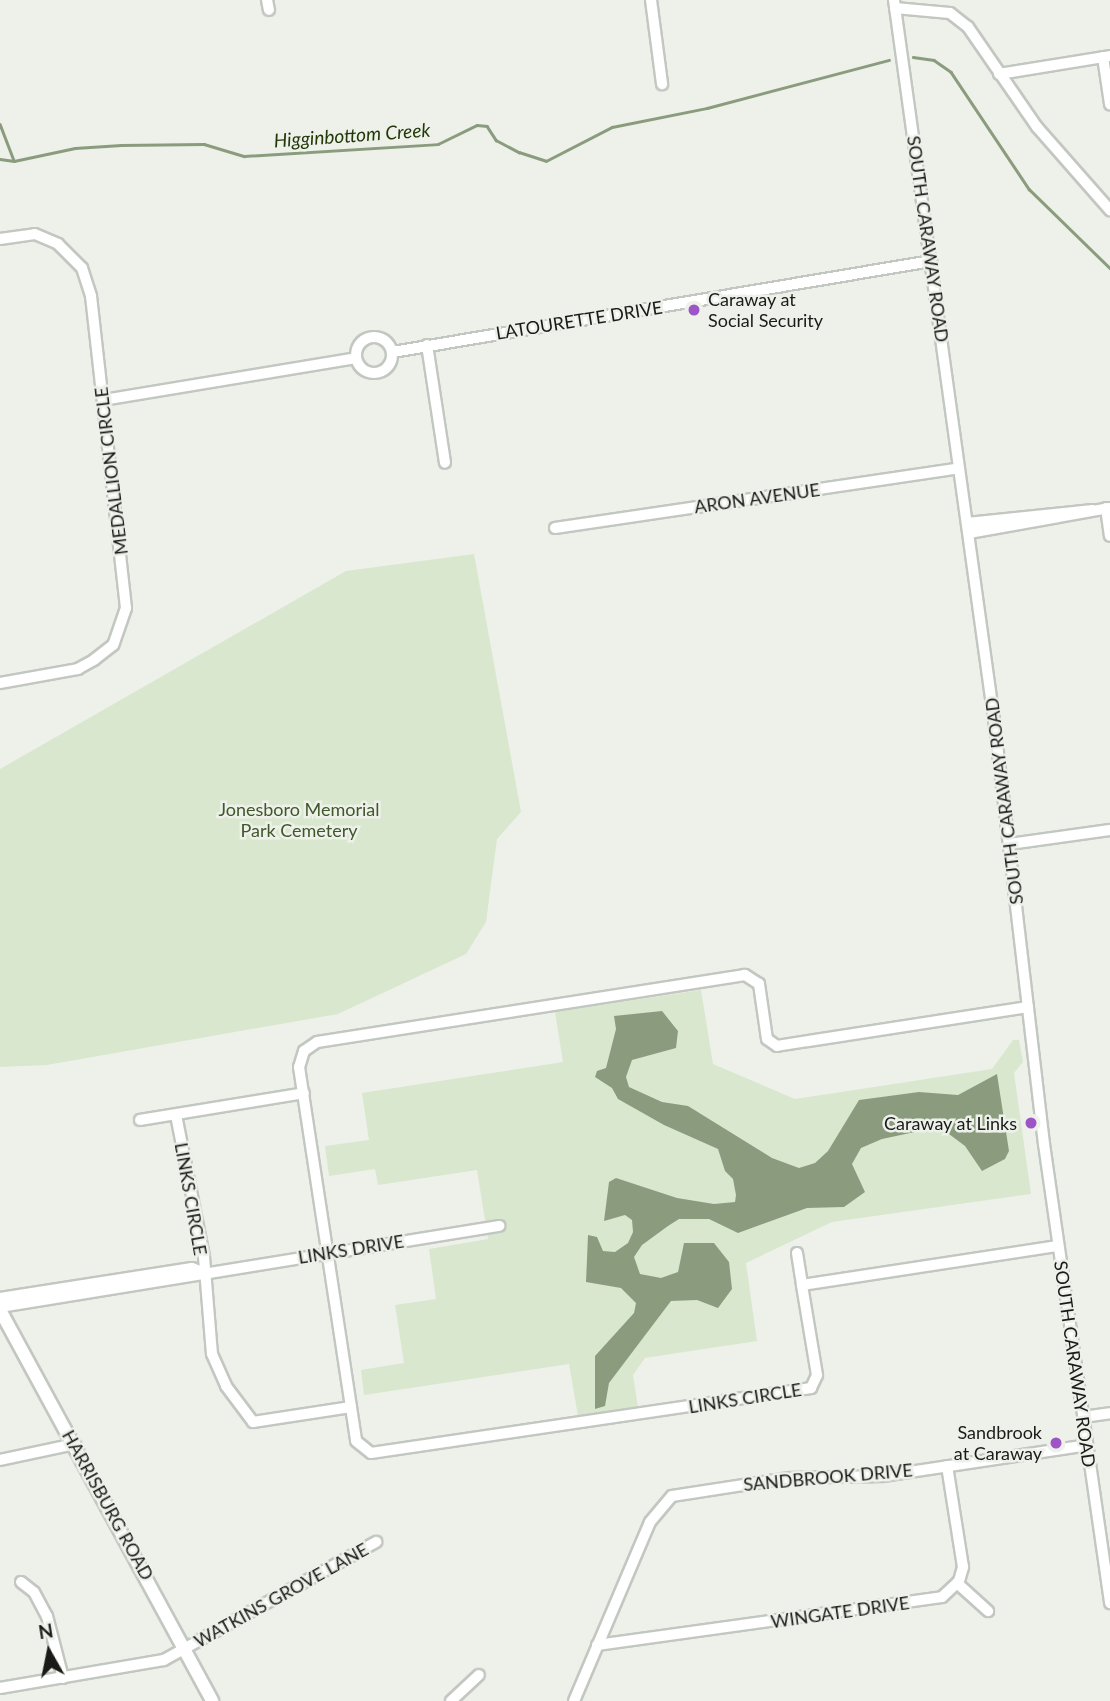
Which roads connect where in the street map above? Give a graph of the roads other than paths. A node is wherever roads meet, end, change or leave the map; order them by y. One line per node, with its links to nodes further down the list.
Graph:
1 (651, 0): 5 (street)
2 (895, 4): 4 (street); 9 (street, SOUTH CARAWAY ROAD)
3 (1107, 57): 4 (street); 6 (street)
4 (999, 74): 7 (street)
5 (662, 84)
6 (1110, 104)
7 (1110, 210)
8 (0, 239): 13 (street, MEDALLION CIRCLE)
9 (930, 261): 10 (street, LATOURETTE DRIVE); 15 (street, SOUTH CARAWAY ROAD)
10 (427, 345): 11 (street, LATOURETTE DRIVE); 14 (street)
11 (393, 352): 12 (street); 12 (street)
12 (356, 358): 13 (street)
13 (103, 400): 20 (street, MEDALLION CIRCLE)
14 (445, 463)
15 (960, 468): 17 (street, ARON AVENUE); 18 (street, SOUTH CARAWAY ROAD)
16 (1104, 509): 18 (street); 19 (street)
17 (555, 528)
18 (968, 528): 22 (street, SOUTH CARAWAY ROAD)
19 (1110, 536)
20 (0, 683)
21 (1110, 830): 22 (street)
22 (1009, 844): 23 (street, SOUTH CARAWAY ROAD)
23 (1028, 1007): 24 (street, LINKS CIRCLE); 28 (street, SOUTH CARAWAY ROAD)
24 (304, 1093): 25 (street); 29 (street, LINKS CIRCLE)
25 (176, 1115): 26 (street); 31 (street, LINKS CIRCLE)
26 (140, 1120)
27 (499, 1226): 29 (street, LINKS DRIVE)
28 (1058, 1246): 32 (street); 37 (street, SOUTH CARAWAY ROAD)
29 (328, 1253): 31 (street, LINKS DRIVE); 35 (street, LINKS CIRCLE)
30 (797, 1253): 32 (street)
31 (202, 1272): 33 (street, LINKS DRIVE); 34 (street, LINKS DRIVE); 35 (street, LINKS CIRCLE)
32 (802, 1284): 35 (street, LINKS CIRCLE)
33 (0, 1298)
34 (0, 1309): 38 (main road, HARRISBURG ROAD)
35 (351, 1407)
36 (1110, 1413): 37 (street)
37 (1083, 1417): 39 (street, SOUTH CARAWAY ROAD)
38 (75, 1444): 40 (street); 49 (main road, HARRISBURG ROAD)
39 (1087, 1445): 41 (street, SANDBROOK DRIVE); 43 (street, SOUTH CARAWAY ROAD)
40 (0, 1460)
41 (947, 1466): 45 (street); 48 (street, SANDBROOK DRIVE)
42 (376, 1542): 49 (street, WATKINS GROVE LANE)
43 (1107, 1558): 46 (street, SOUTH CARAWAY ROAD)
44 (21, 1582): 51 (street)
45 (957, 1583): 47 (street); 48 (street, WINGATE DRIVE)
46 (1110, 1602)
47 (988, 1611)
48 (597, 1645): 55 (street, SANDBROOK DRIVE)
49 (186, 1649): 51 (street, WATKINS GROVE LANE); 53 (main road, HARRISBURG ROAD)
50 (480, 1675): 54 (street)
51 (63, 1678): 52 (street, WATKINS GROVE LANE)
52 (0, 1688)
53 (212, 1701)
54 (451, 1701)
55 (574, 1701)

